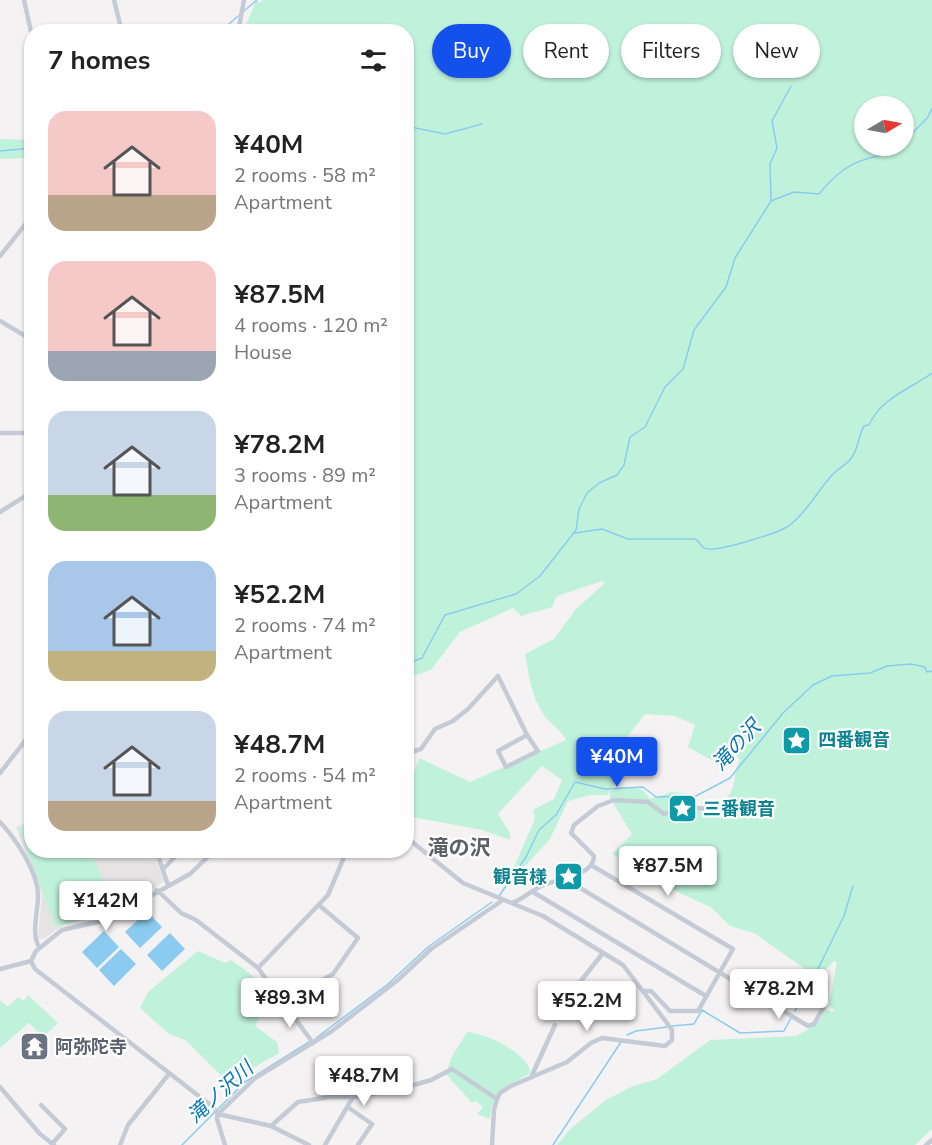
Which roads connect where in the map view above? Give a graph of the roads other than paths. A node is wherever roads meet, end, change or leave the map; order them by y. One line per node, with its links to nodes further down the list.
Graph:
1 (24, 0): 4 (street)
2 (114, 0): 5 (street)
3 (244, 2): 6 (street)
4 (29, 24)
5 (120, 24)
6 (240, 24)
7 (24, 226): 8 (street)
8 (0, 256)
9 (0, 321): 10 (street)
10 (24, 335)
11 (0, 433): 12 (street)
12 (24, 433)
13 (24, 497): 14 (street)
14 (0, 512)
15 (527, 735): 15 (street); 17 (street)
16 (24, 742): 18 (street)
17 (414, 751)
18 (0, 773)
19 (718, 805): 28 (street)
20 (0, 822): 22 (street)
21 (414, 844): 34 (street)
22 (24, 854)
23 (25, 858): 37 (street)
24 (159, 858): 29 (street)
25 (174, 858): 29 (street)
26 (207, 858): 31 (street)
27 (344, 858): 36 (street)
28 (591, 864): 30 (street); 42 (street)
29 (163, 869): 31 (street)
30 (567, 880): 33 (street); 42 (street)
31 (168, 885): 32 (street)
32 (157, 891): 37 (street); 40 (street)
33 (533, 892): 35 (street); 45 (street)
34 (503, 900): 35 (street); 49 (street)
35 (512, 903): 38 (street)
36 (320, 906): 40 (street); 46 (street)
37 (39, 947): 39 (street)
38 (603, 953): 43 (street); 44 (street)
39 (31, 961): 41 (street); 51 (street)
40 (258, 968): 46 (street)
41 (0, 969)
42 (721, 972): 45 (street); 47 (street)
43 (580, 982)
44 (645, 991): 45 (street); 52 (street)
45 (706, 996)
46 (284, 1002): 49 (street)
47 (825, 1005)
48 (555, 1025): 52 (street)
49 (313, 1043): 59 (street)
50 (396, 1060): 54 (street)
51 (169, 1074): 59 (street); 63 (street)
52 (532, 1075): 56 (street)
53 (0, 1086): 62 (street)
54 (382, 1093): 55 (street); 56 (street)
55 (353, 1097): 58 (street); 60 (street)
56 (497, 1099): 68 (street)
57 (41, 1105): 62 (street)
58 (349, 1108): 66 (street); 67 (street)
59 (216, 1111): 60 (street); 64 (street)
60 (271, 1126): 65 (street)
61 (932, 1140): 69 (street)
62 (53, 1144)
63 (120, 1145)
64 (225, 1145)
65 (309, 1145)
66 (325, 1145)
67 (358, 1145)
68 (492, 1145)
69 (926, 1145)

